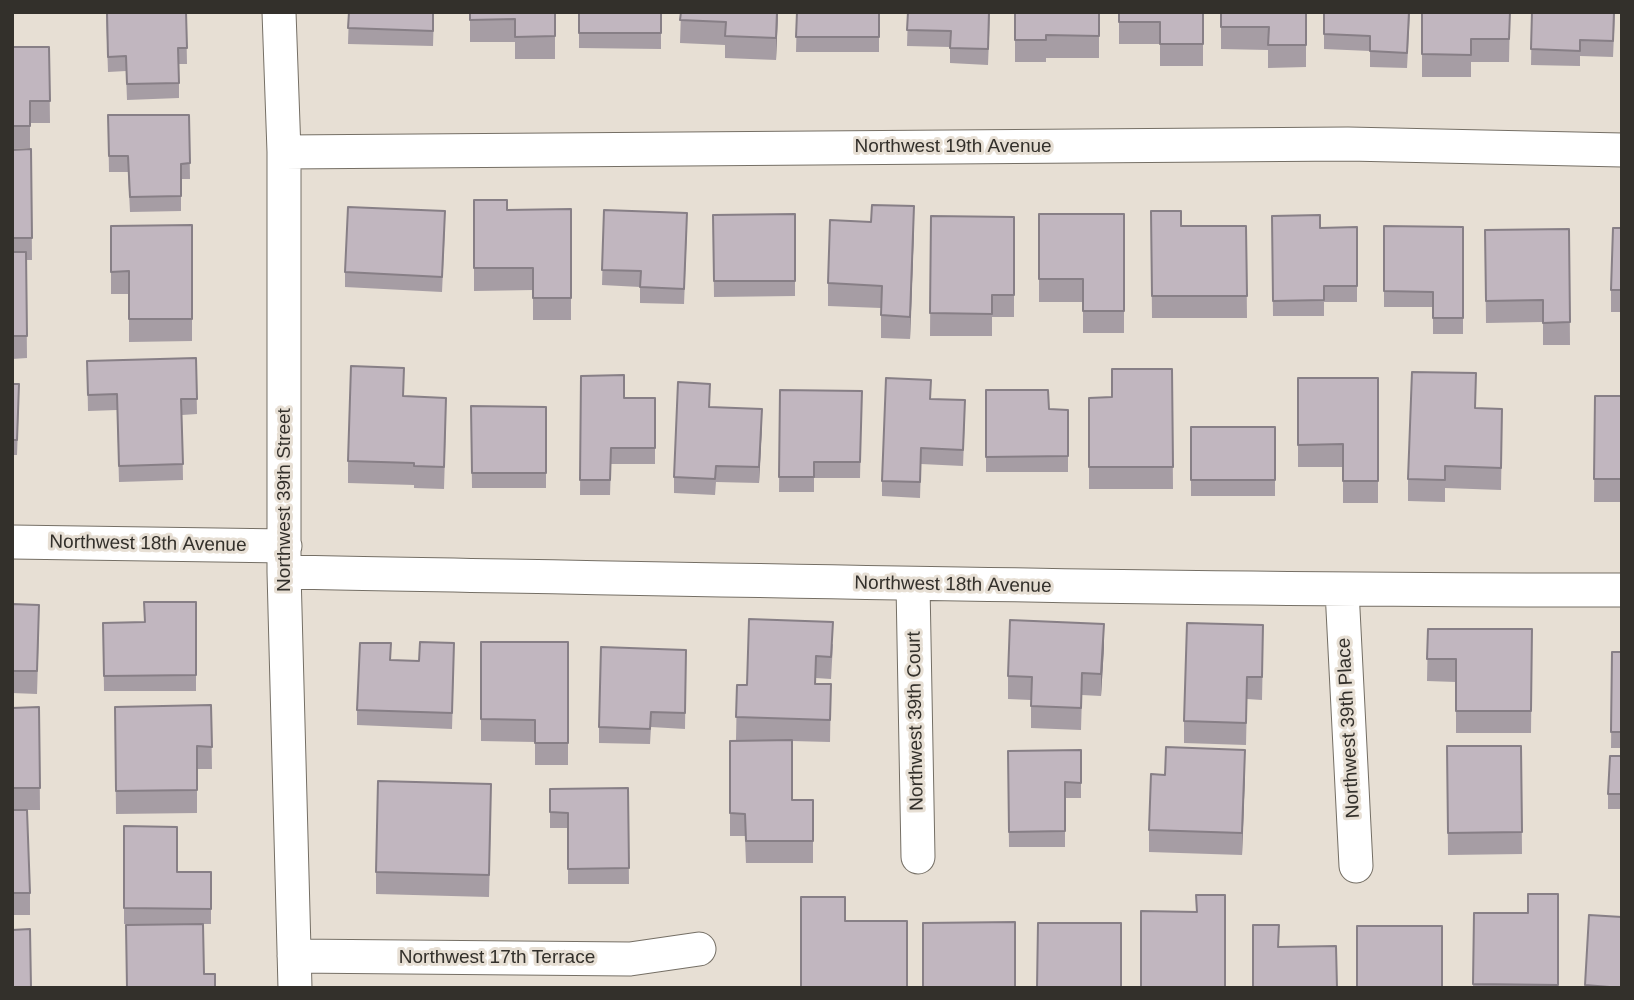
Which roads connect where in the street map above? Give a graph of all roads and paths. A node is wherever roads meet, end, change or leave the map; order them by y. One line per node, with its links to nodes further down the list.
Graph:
1 (279, 12): 3 (street, Northwest 39th Street)
2 (1622, 150): 3 (street, Northwest 19th Avenue)
3 (284, 152): 5 (street, Northwest 39th Street)
4 (12, 542): 5 (street, Northwest 18th Avenue)
5 (284, 559): 6 (street, Northwest 18th Avenue); 12 (street, Northwest 39th Street)
6 (913, 584): 7 (street, Northwest 18th Avenue); 9 (street, Northwest 39th Court)
7 (1342, 590): 8 (street, Northwest 18th Avenue); 10 (street, Northwest 39th Place)
8 (1622, 590)
9 (918, 857)
10 (1356, 866)
11 (699, 949): 12 (street, Northwest 17th Terrace)
12 (295, 972)

